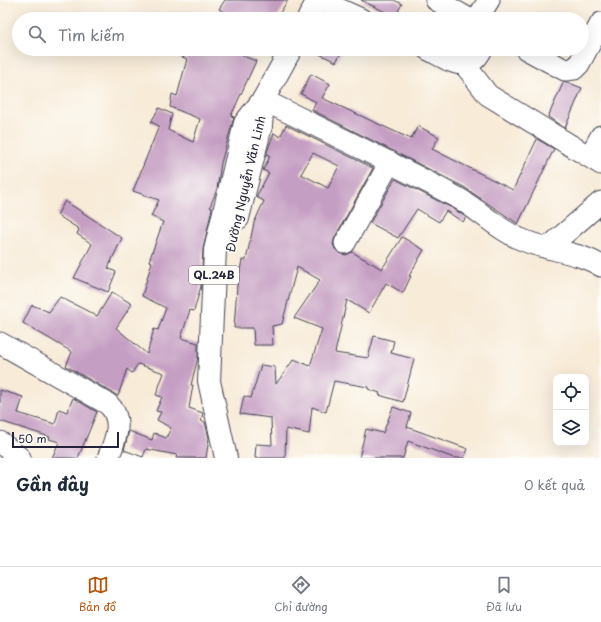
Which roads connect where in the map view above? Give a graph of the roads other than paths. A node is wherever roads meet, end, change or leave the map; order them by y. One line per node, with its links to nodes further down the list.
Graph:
1 (319, 0): 4 (main road); 5 (street)
2 (436, 0): 6 (street)
3 (489, 0): 7 (street)
4 (312, 12)
5 (346, 12)
6 (457, 12)
7 (482, 12)
8 (601, 23): 9 (street)
9 (589, 45)
10 (287, 56): 16 (main road, Đường Nguyễn Văn Linh / QL.24B)
11 (442, 56): 15 (street)
12 (478, 56): 15 (street)
13 (539, 56): 14 (street)
14 (583, 56)
15 (466, 65): 18 (street)
16 (263, 100): 19 (street); 28 (main road, Đường Nguyễn Văn Linh / QL.24B); 29 (main road, Đường Nguyễn Văn Linh / QL.24B)
17 (601, 136): 18 (street)
18 (595, 160)
19 (390, 162): 21 (street); 22 (street)
20 (601, 202): 22 (street)
21 (345, 243)
22 (548, 248): 23 (street)
23 (601, 266)
24 (0, 343): 27 (street)
25 (0, 442): 26 (street)
26 (20, 458)
27 (108, 458)
28 (226, 458)
29 (239, 458)

